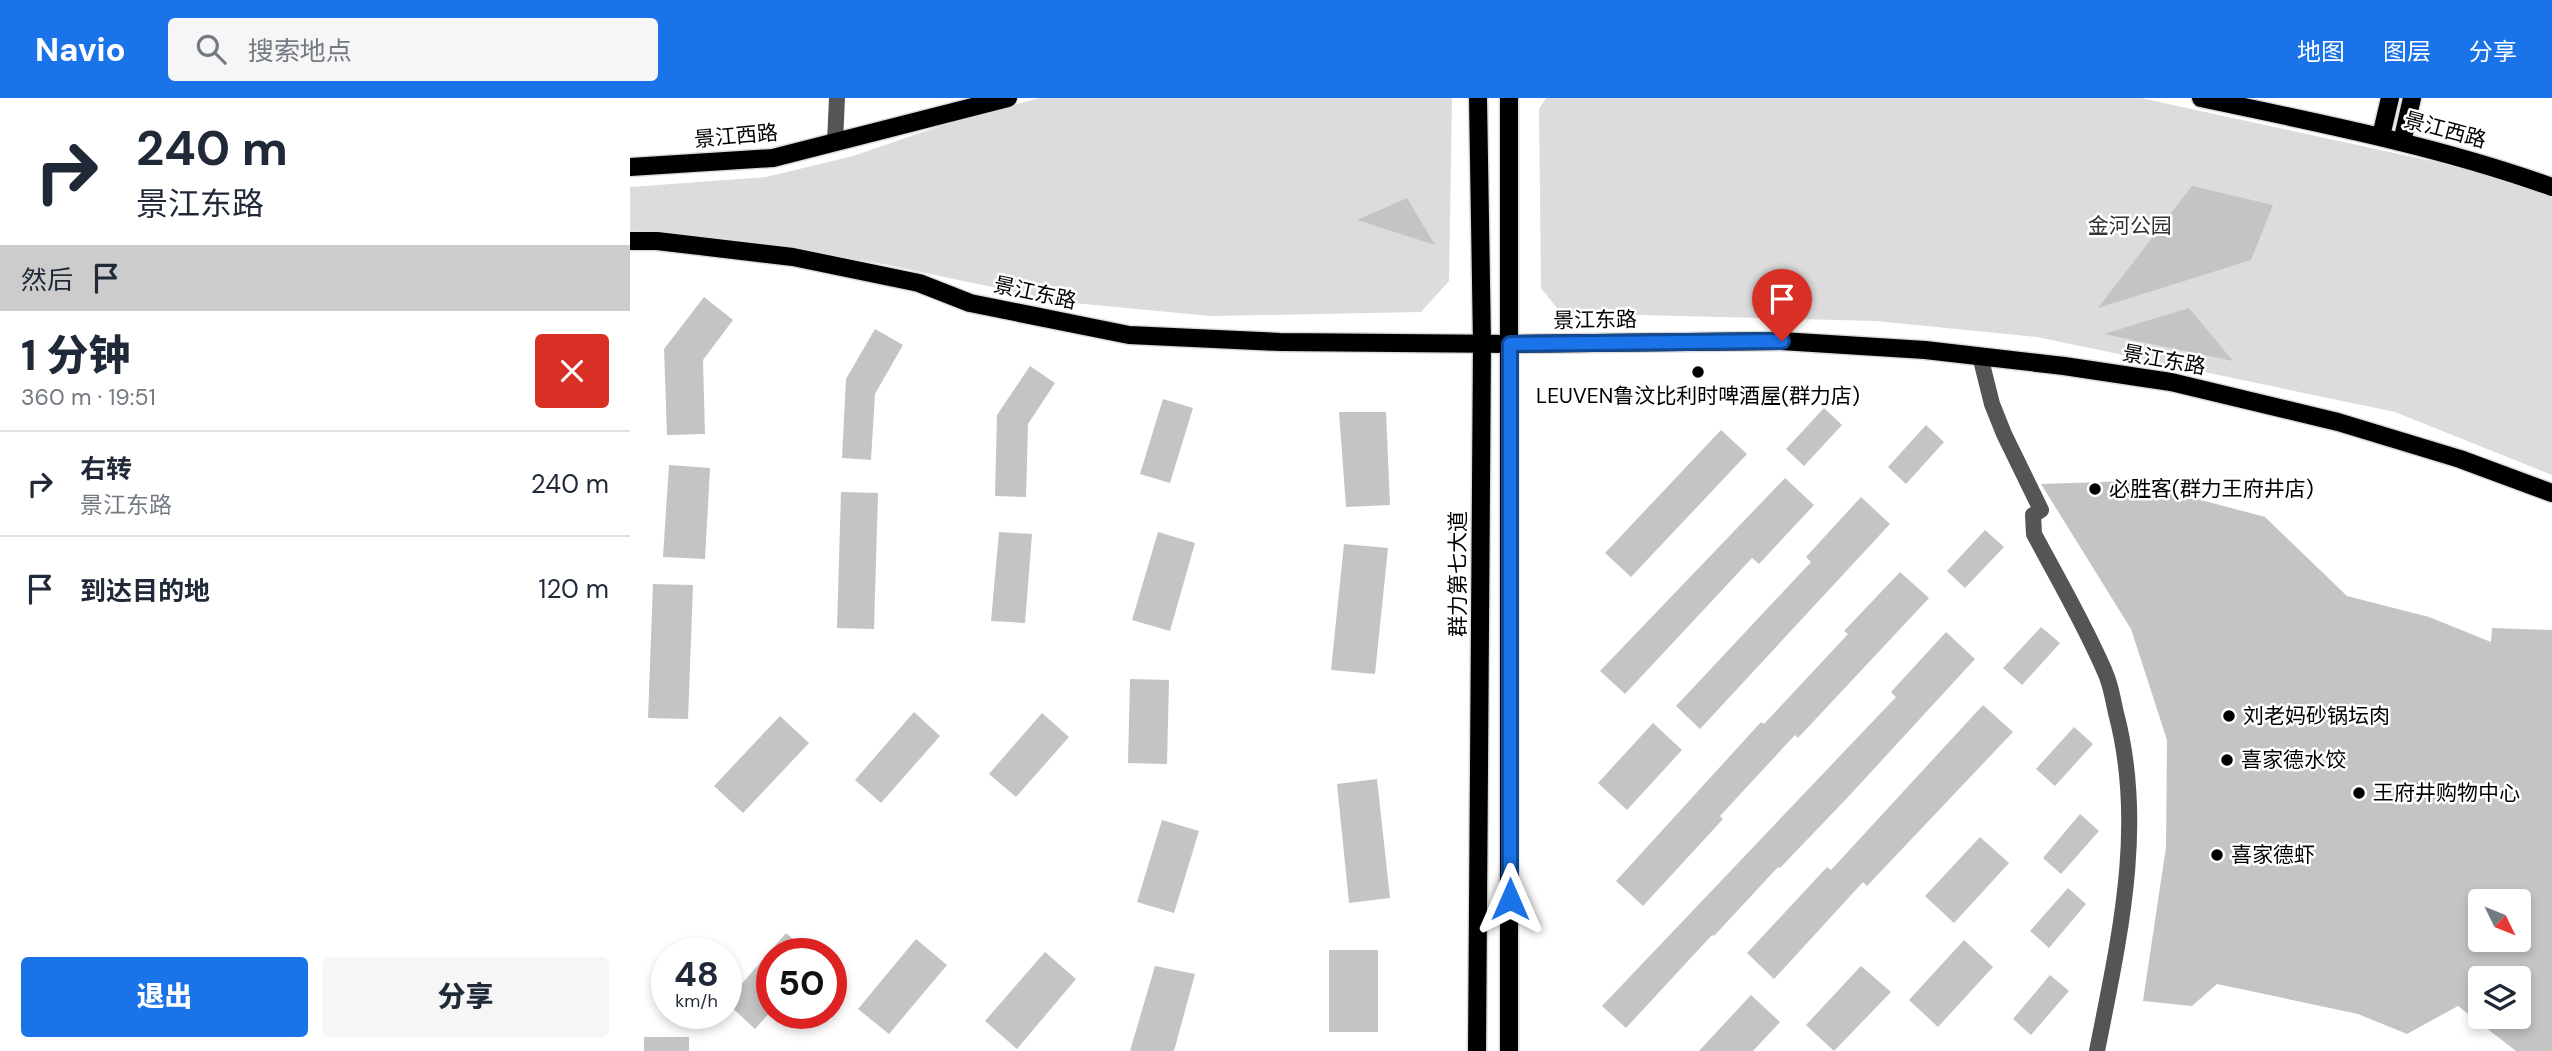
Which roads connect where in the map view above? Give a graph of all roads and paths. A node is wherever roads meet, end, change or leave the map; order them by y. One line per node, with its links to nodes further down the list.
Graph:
1 (837, 98): 9 (street)
2 (1008, 98): 9 (main road, 景江西路)
3 (1478, 98): 14 (main road, 群力第七大道)
4 (1509, 98): 15 (main road)
5 (2201, 98): 8 (main road, 景江西路)
6 (2390, 98): 8 (main road)
7 (2413, 98): 10 (main road)
8 (2381, 136): 10 (main road, 景江西路)
9 (835, 142): 11 (main road, 景江西路)
10 (2402, 142): 12 (main road, 景江西路)
11 (630, 167)
12 (2552, 187)
13 (630, 242): 14 (main road, 景江东路)
14 (1482, 343): 15 (main road, 景江东路); 18 (main road, 群力第七大道)
15 (1510, 344): 16 (main road, 景江东路); 19 (main road)
16 (1979, 356): 17 (main road, 景江东路); 20 (street)
17 (2552, 493)
18 (1477, 1051)
19 (1509, 1051)
20 (2097, 1051)

